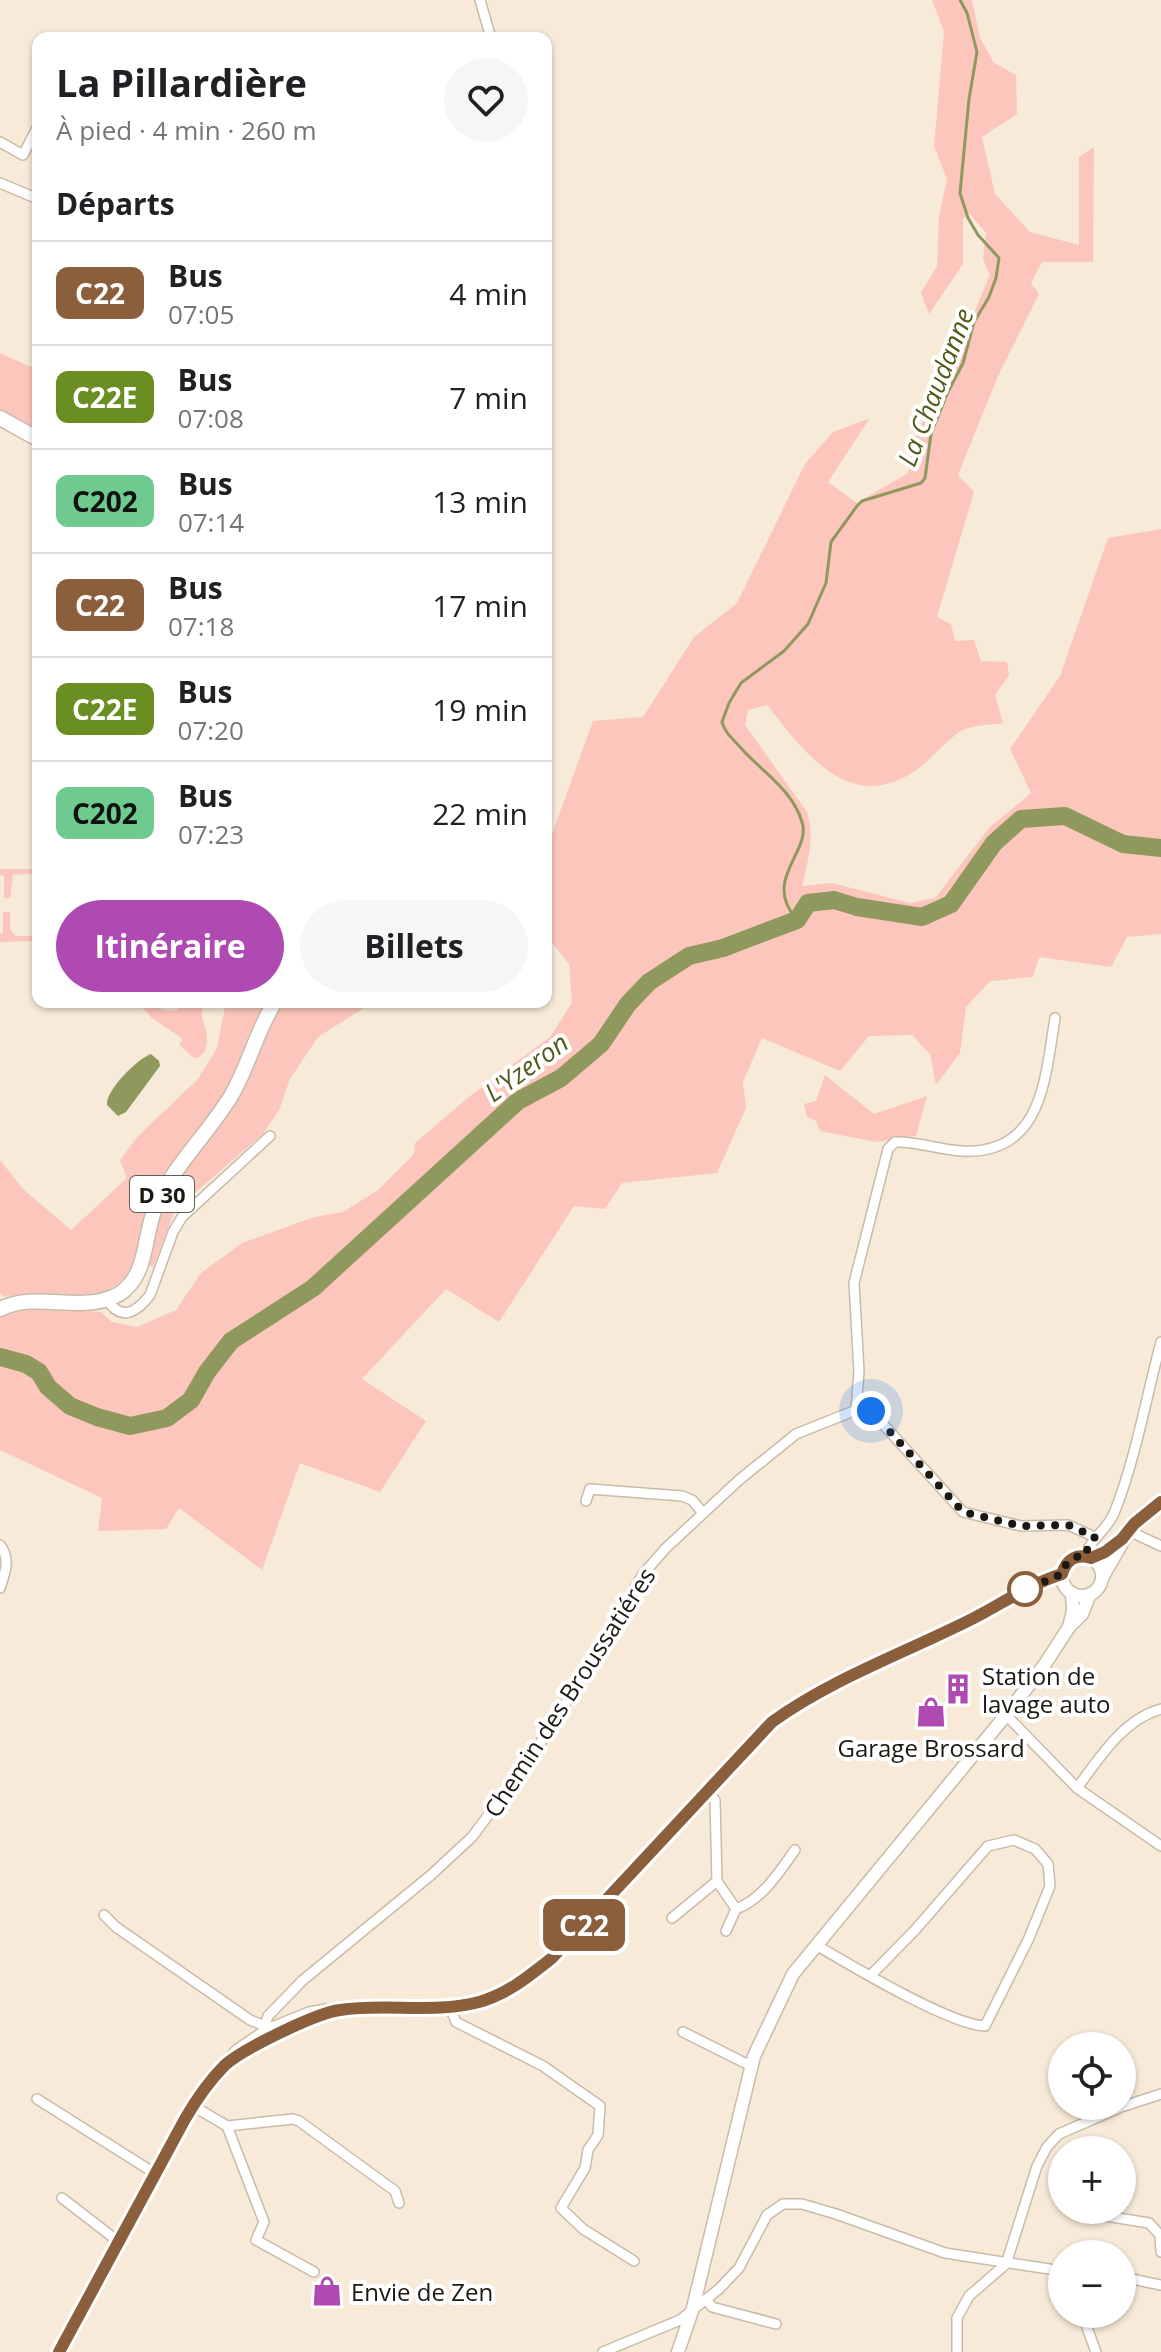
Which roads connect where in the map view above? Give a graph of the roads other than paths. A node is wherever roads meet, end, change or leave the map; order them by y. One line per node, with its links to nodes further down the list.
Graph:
1 (480, 0): 2 (street)
2 (489, 32)
3 (32, 138): 4 (street)
4 (0, 142)
5 (0, 183): 6 (street)
6 (32, 196)
7 (0, 418): 8 (main road)
8 (32, 436)
9 (272, 1008): 12 (main road, D 30)
10 (1055, 1018): 15 (street)
11 (270, 1136): 12 (street)
12 (107, 1300): 13 (main road)
13 (3, 1303)
14 (1161, 1342): 20 (street)
15 (856, 1410): 18 (street, Chemin des Broussatiéres); 20 (street)
16 (586, 1501): 18 (street)
17 (1161, 1502): 19 (main road)
18 (703, 1513): 44 (street, Chemin des Broussatiéres)
19 (1126, 1535): 22 (street); 23 (main road); 25 (main road)
20 (1095, 1537): 23 (street)
21 (0, 1545): 26 (street)
22 (1161, 1546)
23 (1088, 1557): 24 (main road); 25 (main road)
24 (1062, 1574): 27 (main road); 33 (street)
25 (1102, 1578): 28 (main road)
26 (0, 1588)
27 (1072, 1593): 28 (main road); 29 (main road)
28 (1090, 1594): 29 (main road)
29 (1069, 1627): 31 (main road)
30 (1161, 1709): 32 (street)
31 (1006, 1715): 32 (street); 41 (main road)
32 (1077, 1788): 34 (street)
33 (706, 1791): 36 (street); 43 (street)
34 (1161, 1846)
35 (795, 1850): 37 (street)
36 (717, 1881): 37 (street); 39 (street)
37 (736, 1909): 40 (street)
38 (104, 1915): 44 (street)
39 (672, 1918)
40 (726, 1931)
41 (816, 1945): 42 (street); 46 (main road)
42 (871, 1975): 42 (street)
43 (450, 2008): 44 (street); 57 (street)
44 (267, 2031): 49 (street)
45 (683, 2032): 46 (street)
46 (751, 2066): 64 (main road)
47 (1161, 2094): 58 (street)
48 (37, 2099): 51 (street)
49 (193, 2106): 50 (street); 51 (street)
50 (227, 2126): 53 (street); 60 (street)
51 (156, 2174): 55 (street)
52 (62, 2198): 55 (street)
53 (399, 2203)
54 (1136, 2221): 56 (street)
55 (119, 2242): 67 (street)
56 (1161, 2252)
57 (634, 2261)
58 (1006, 2264): 59 (street); 63 (street); 70 (street)
59 (1048, 2269)
60 (314, 2272)
61 (1136, 2279): 62 (street)
62 (1160, 2282)
63 (706, 2299): 64 (street); 65 (street)
64 (693, 2308): 68 (street); 69 (main road)
65 (776, 2324)
66 (1087, 2328): 71 (street)
67 (59, 2352)
68 (603, 2352)
69 (678, 2352)
70 (957, 2352)
71 (1096, 2352)

